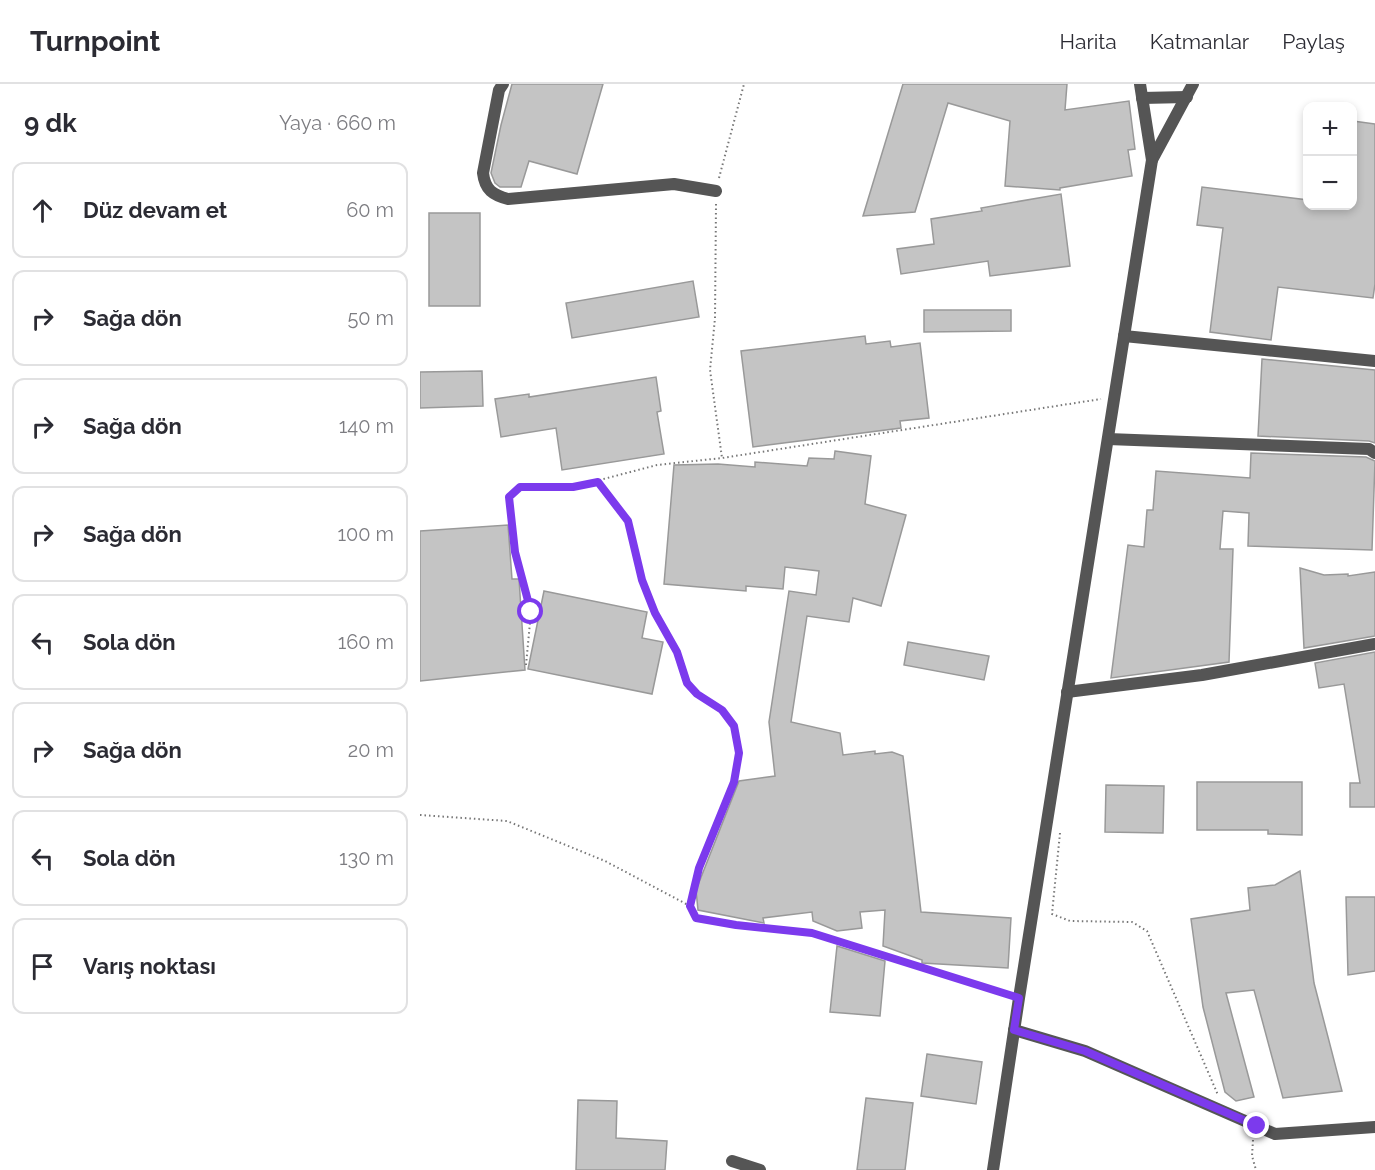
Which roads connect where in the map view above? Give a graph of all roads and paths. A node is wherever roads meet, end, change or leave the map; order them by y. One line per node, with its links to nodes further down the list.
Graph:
1 (503, 84): 8 (street)
2 (744, 84): 8 (path)
3 (1140, 84): 6 (street)
4 (1192, 84): 5 (street)
5 (1186, 97): 6 (street); 7 (street)
6 (1142, 98): 7 (street)
7 (1152, 160): 9 (street)
8 (716, 191): 14 (path)
9 (1124, 336): 10 (street); 11 (street)
10 (1375, 361)
11 (1114, 397): 12 (street); 14 (path)
12 (1108, 439): 13 (street); 18 (street)
13 (1375, 453)
14 (722, 458): 15 (path)
15 (598, 482): 17 (path); 21 (path)
16 (1375, 644): 18 (street)
17 (526, 665)
18 (1067, 692): 22 (street)
19 (420, 815): 21 (path)
20 (1060, 825): 24 (path)
21 (690, 906): 22 (path)
22 (1019, 998): 23 (street)
23 (1014, 1030): 24 (street); 29 (street)
24 (1226, 1112): 25 (street)
25 (1254, 1125): 26 (street); 30 (path)
26 (1375, 1127)
27 (732, 1161): 28 (street)
28 (760, 1170)
29 (993, 1170)
30 (1256, 1170)

